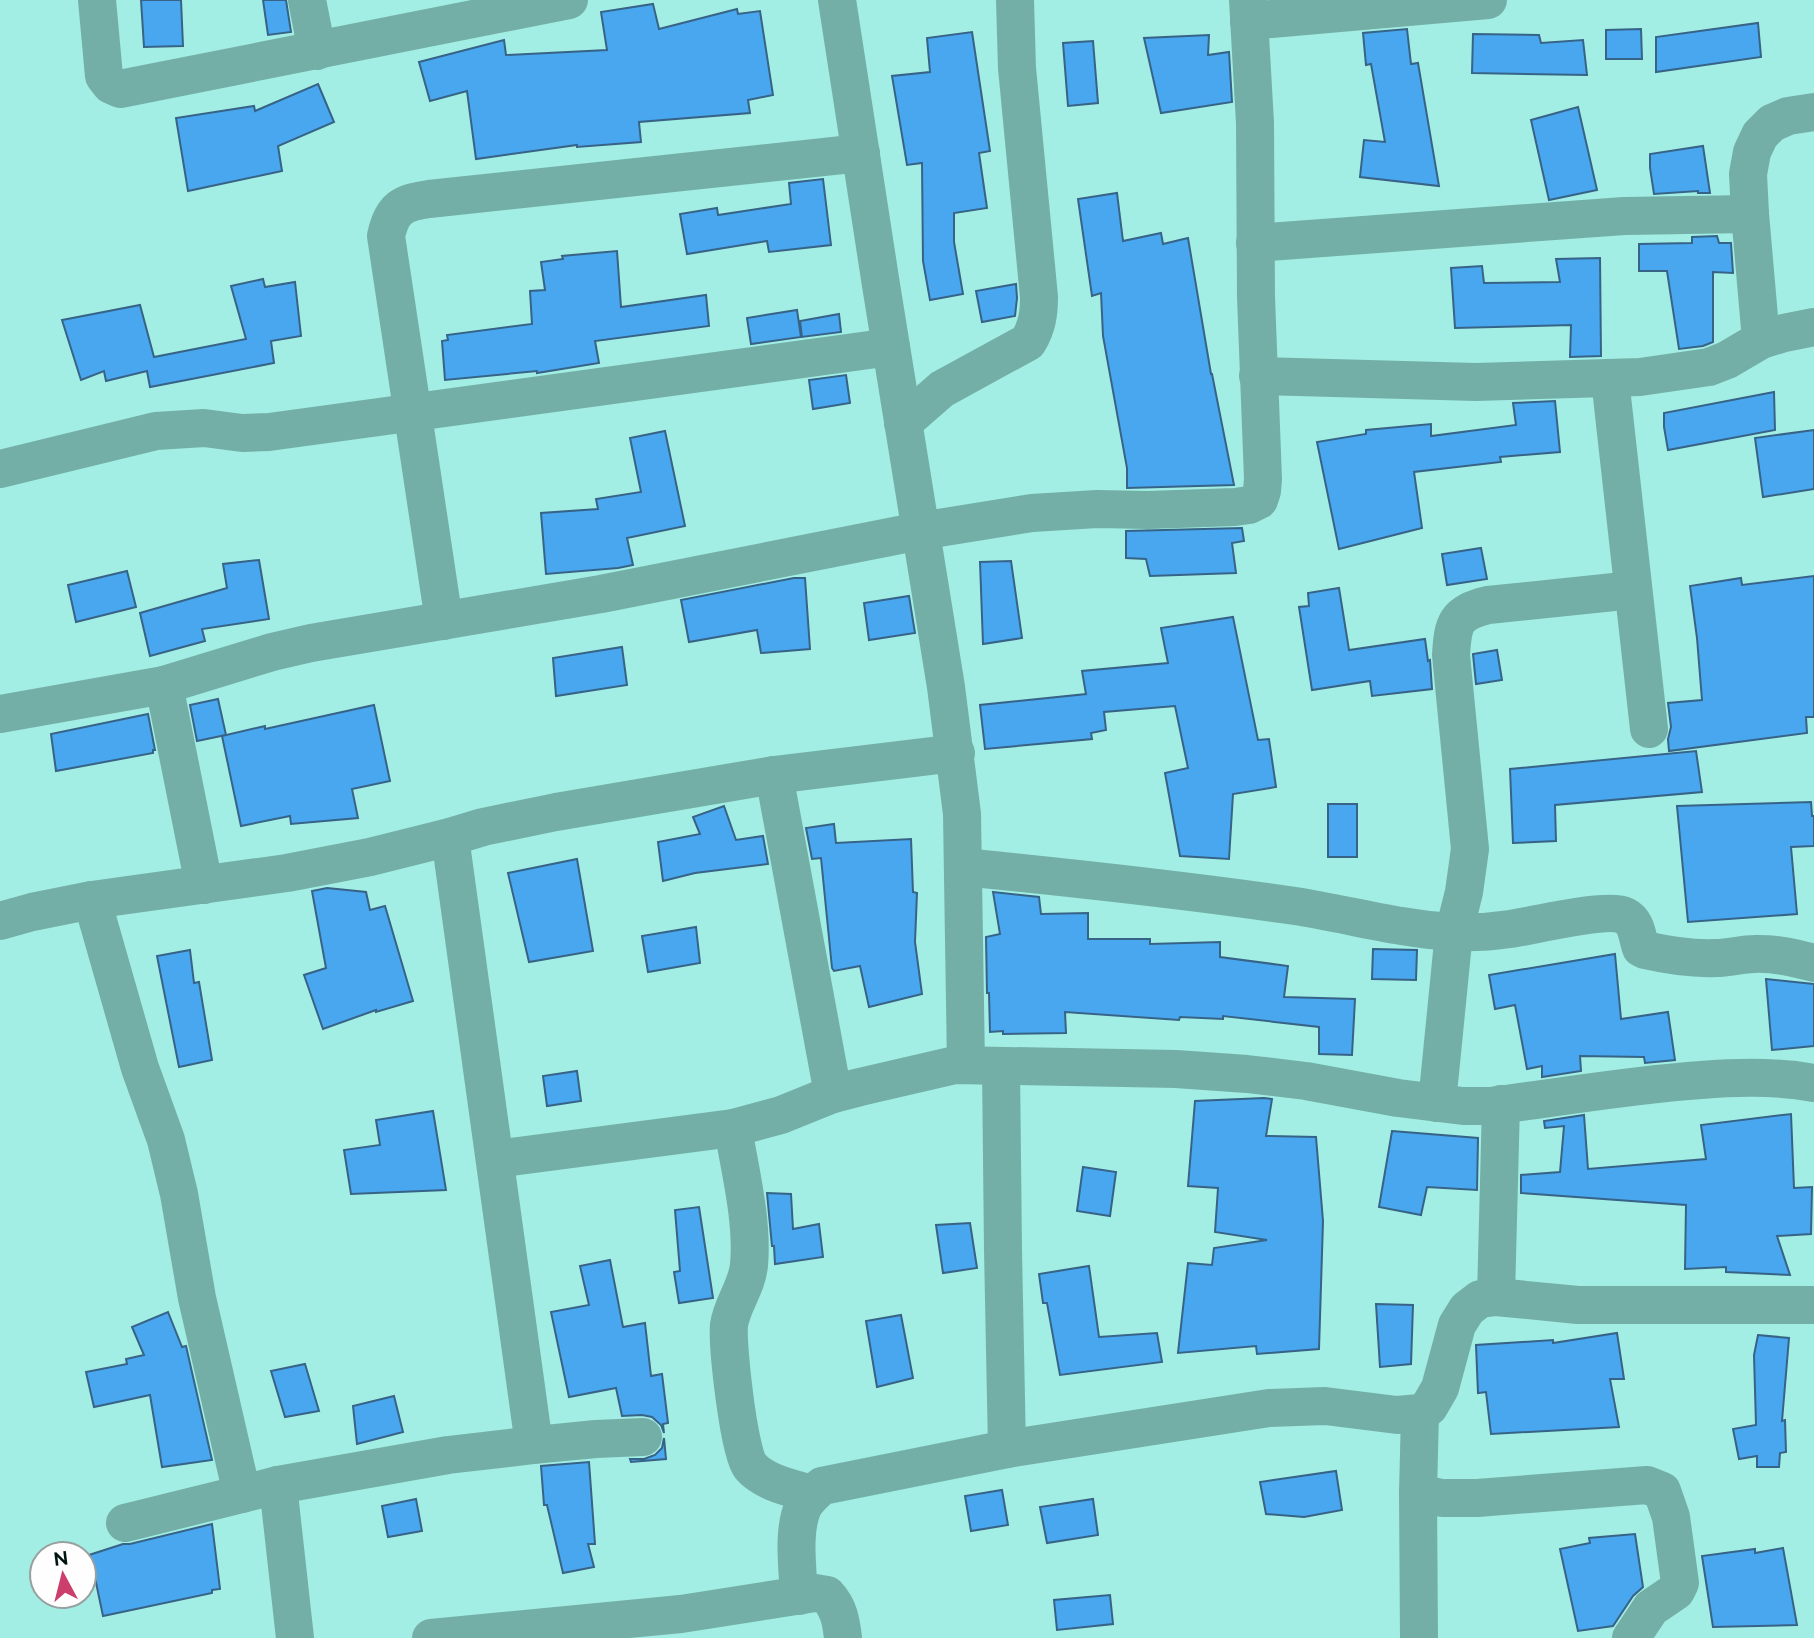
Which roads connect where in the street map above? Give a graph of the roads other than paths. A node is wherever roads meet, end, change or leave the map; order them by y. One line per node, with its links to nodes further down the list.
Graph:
1 (97, 0): 8 (street)
2 (307, 0): 8 (street)
3 (569, 0): 8 (street)
4 (837, 0): 10 (street)
5 (1015, 0): 19 (street)
6 (1488, 0): 7 (street)
7 (1249, 11): 12 (street)
8 (317, 51)
9 (1814, 112): 11 (street)
10 (861, 153): 15 (street); 18 (street)
11 (1750, 214): 12 (street); 14 (street)
12 (1255, 243): 16 (street)
13 (1814, 327): 14 (street)
14 (1761, 340): 17 (street)
15 (891, 348): 18 (street); 19 (street)
16 (1258, 376): 17 (street); 21 (street)
17 (1610, 379): 22 (street)
18 (413, 413): 20 (street); 23 (street)
19 (903, 423): 21 (street)
20 (0, 468)
21 (920, 531): 23 (street); 27 (street)
22 (1633, 590): 26 (street); 34 (street)
23 (444, 621): 24 (street)
24 (164, 685): 25 (street); 31 (street)
25 (0, 714)
26 (1648, 729)
27 (956, 753): 28 (street); 30 (street)
28 (774, 775): 29 (street); 38 (street)
29 (450, 837): 31 (street); 42 (street)
30 (963, 867): 34 (street); 36 (street)
31 (204, 885): 32 (street)
32 (92, 900): 33 (street); 51 (street)
33 (0, 921)
34 (1454, 932): 35 (street); 39 (street)
35 (1814, 963)
36 (984, 1065): 38 (street); 39 (street); 48 (street)
37 (1814, 1083): 40 (street)
38 (833, 1094): 41 (street)
39 (1437, 1103): 40 (street)
40 (1500, 1104): 43 (street)
41 (733, 1128): 42 (street); 52 (street)
42 (496, 1159): 47 (street)
43 (1496, 1297): 44 (street); 45 (street)
44 (1814, 1305)
45 (1420, 1413): 48 (street); 50 (street)
46 (643, 1437): 47 (street)
47 (534, 1445): 49 (street)
48 (1007, 1449): 52 (street)
49 (278, 1485): 51 (street); 55 (street)
50 (1418, 1493): 58 (street); 59 (street)
51 (242, 1494): 53 (street)
52 (812, 1494): 54 (street)
53 (125, 1523)
54 (799, 1596): 56 (street); 57 (street)
55 (295, 1638)
56 (431, 1638)
57 (843, 1638)
58 (1419, 1638)
59 (1631, 1638)

